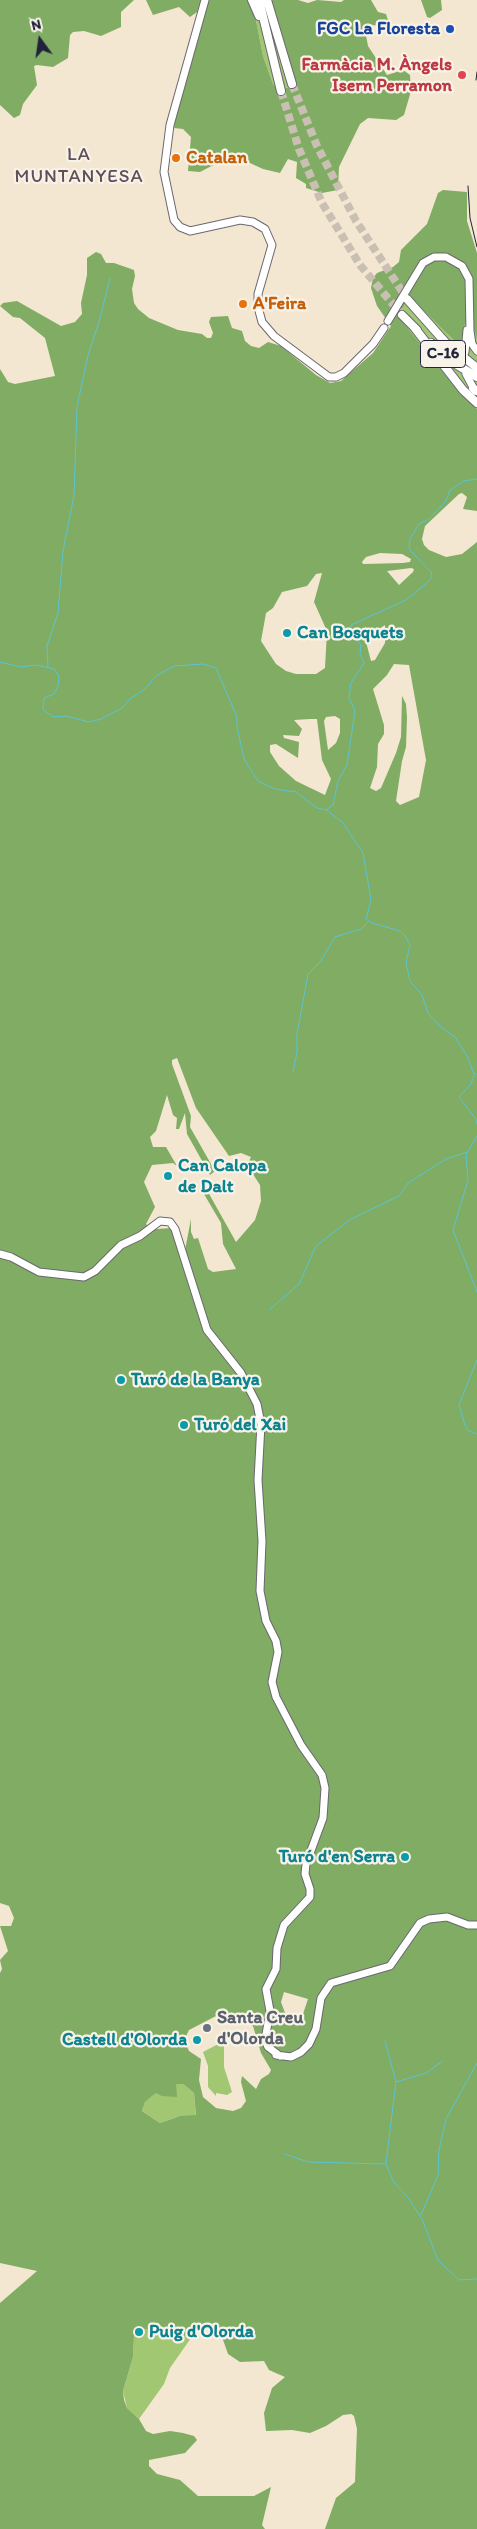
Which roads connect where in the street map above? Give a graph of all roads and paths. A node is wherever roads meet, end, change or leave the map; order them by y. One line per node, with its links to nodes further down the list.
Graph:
1 (205, 0): 9 (main road)
2 (252, 0): 5 (highway)
3 (260, 0): 5 (highway)
4 (267, 0): 6 (highway)
5 (267, 37): 7 (highway)
6 (292, 84)
7 (281, 91)
8 (407, 299): 11 (highway, C-16)
9 (469, 310): 13 (main road); 14 (main road)
10 (402, 315): 12 (highway, C-16)
11 (421, 317): 15 (highway); 16 (highway, C-16)
12 (414, 327): 18 (highway, C-16); 20 (highway)
13 (465, 352)
14 (477, 352)
15 (477, 363)
16 (477, 368)
17 (466, 374): 19 (main road)
18 (477, 377)
19 (476, 390)
20 (477, 404)
21 (0, 1254): 22 (main road)
22 (477, 1925)

